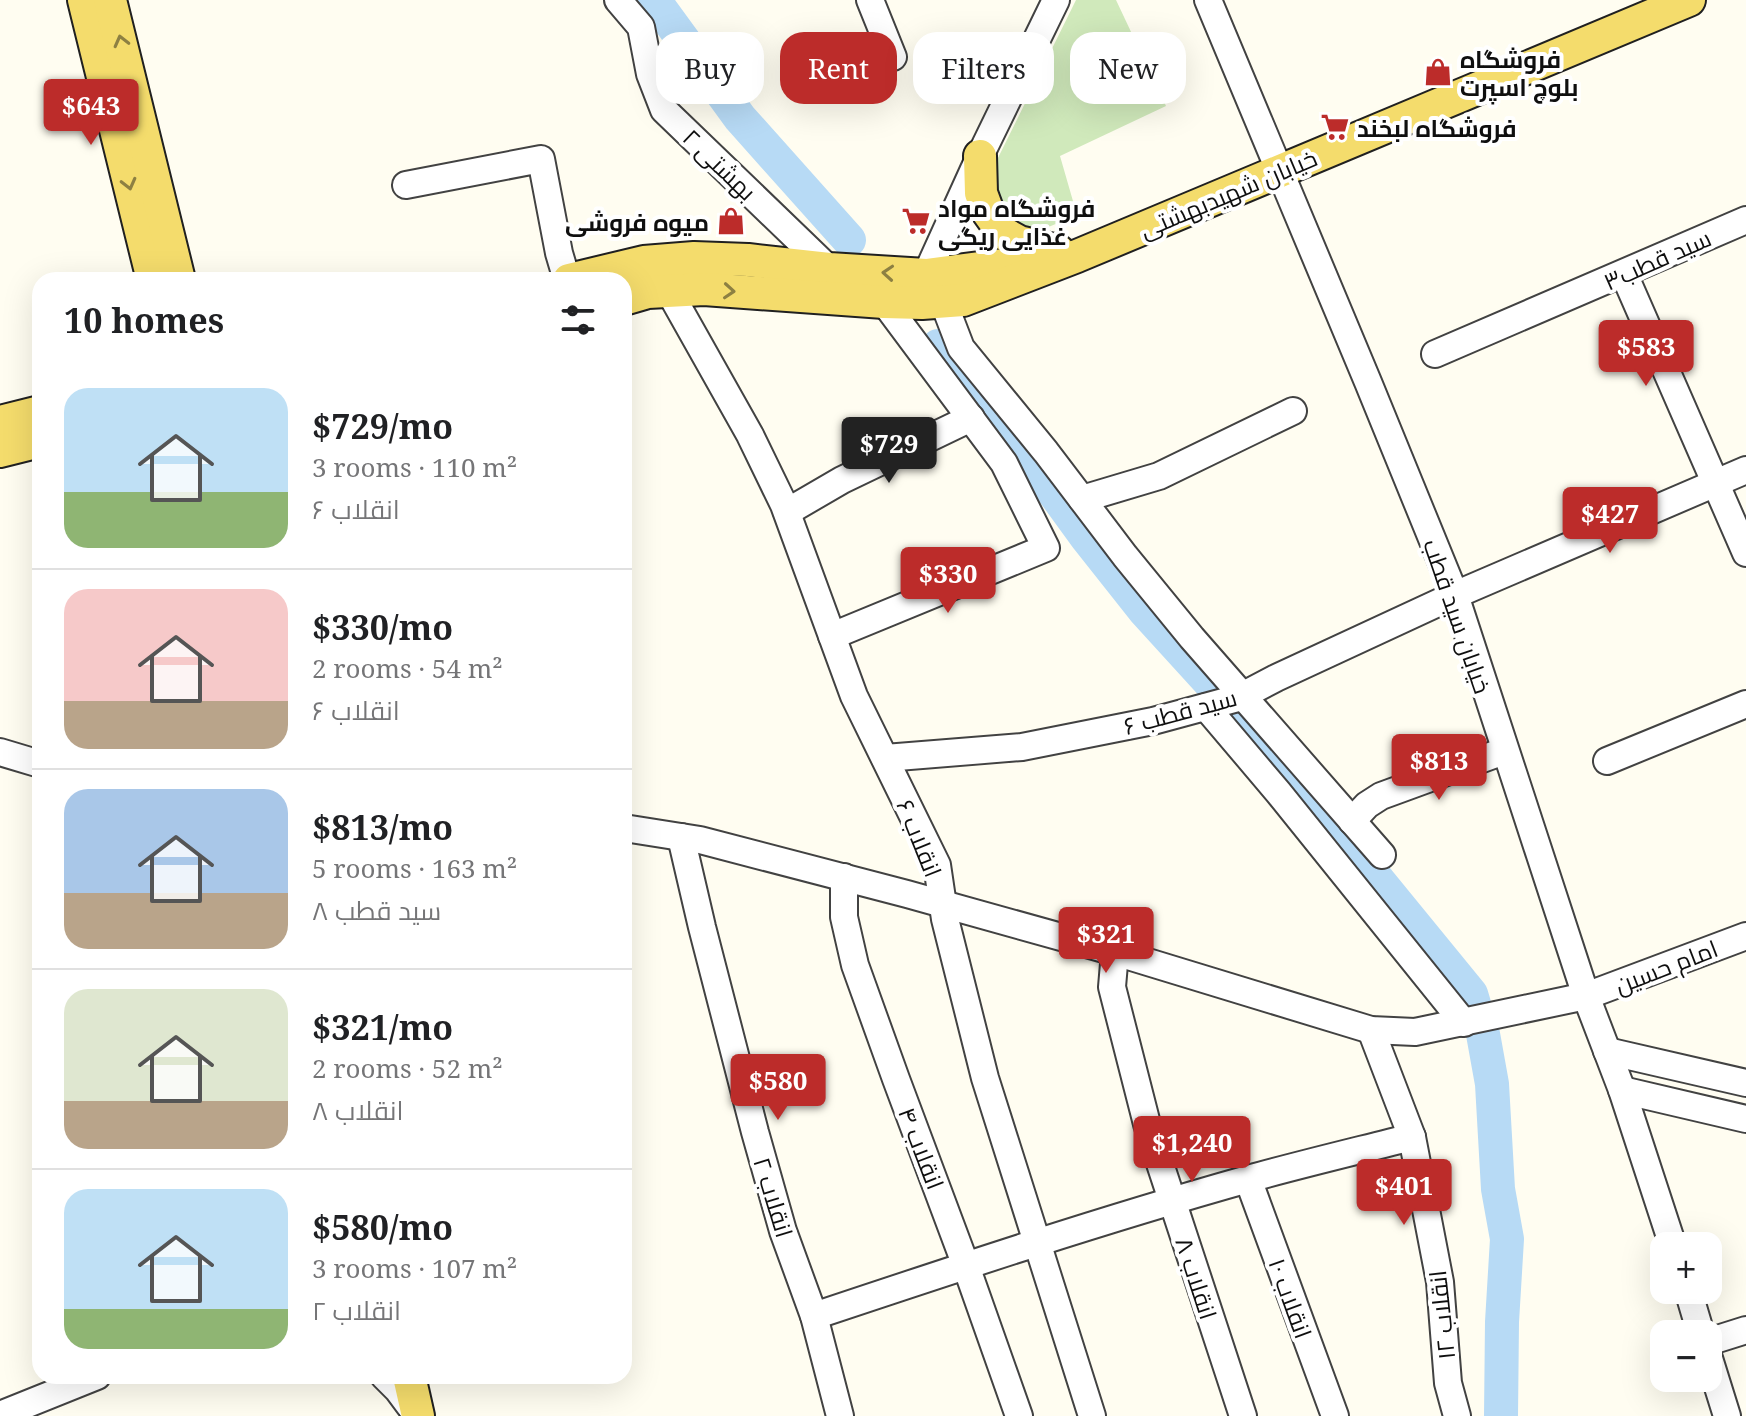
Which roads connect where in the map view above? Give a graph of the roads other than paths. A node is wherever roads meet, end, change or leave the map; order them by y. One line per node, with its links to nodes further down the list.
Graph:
1 (84, 0): 15 (main road, one-way to 15)
2 (110, 0): 16 (main road, one-way to 2)
3 (618, 0): 14 (street, بهشتی ۲)
4 (870, 0): 8 (street)
5 (1056, 0): 9 (street)
6 (1208, 0): 10 (street, خیابان سید قطب)
7 (1689, 0): 10 (main road, خیابان شهیدبهشتی)
8 (883, 32)
9 (980, 156): 13 (main road); 21 (street)
10 (1279, 171): 13 (main road, خیابان شهیدبهشتی); 36 (street, خیابان سید قطب)
11 (406, 185): 17 (street)
12 (1746, 220): 19 (street, سید قطب۳)
13 (1077, 256): 21 (main road, خیابان شهیدبهشتی)
14 (829, 269): 18 (main road, خیابان شهیدبهشتی); 21 (main road, خیابان شهیدبهشتی, one-way to 14)
15 (151, 272)
16 (177, 272)
17 (565, 272)
18 (602, 272)
19 (1624, 274): 24 (street, سید قطب۳); 32 (street)
20 (669, 291): 22 (main road, خیابان شهیدبهشتی); 23 (main road, خیابان شهیدبهشتی, one-way to 23); 34 (street, انقلاب ۶)
21 (930, 293): 23 (main road, خیابان شهیدبهشتی); 33 (street)
22 (632, 297)
23 (884, 302): 27 (street)
24 (1435, 354)
25 (1293, 411): 33 (street)
26 (32, 414): 28 (main road)
27 (971, 418): 34 (street); 37 (street)
28 (0, 422)
29 (32, 443): 30 (main road)
30 (0, 451)
31 (1746, 470): 32 (street, سید قطب ۶)
32 (1715, 482): 35 (street); 36 (street, سید قطب ۶)
33 (1082, 499): 38 (street)
34 (787, 512): 37 (street, انقلاب ۶)
35 (1746, 553)
36 (1455, 595): 38 (street, سید قطب ۶); 41 (street, خیابان سید قطب)
37 (832, 636): 43 (street, انقلاب ۶)
38 (1243, 695): 40 (street, سید قطب ۶); 46 (street)
39 (1746, 704): 44 (street)
40 (1206, 707): 43 (street, سید قطب ۶); 55 (street)
41 (1504, 751): 46 (street); 54 (street, خیابان سید قطب)
42 (0, 752): 45 (street)
43 (885, 758): 51 (street, انقلاب ۶)
44 (1607, 761)
45 (32, 762)
46 (1352, 821): 49 (street)
47 (632, 829): 48 (street, امام حسین)
48 (681, 837): 50 (street, امام حسین); 67 (street, انقلاب ۲)
49 (1382, 855)
50 (844, 877): 51 (street, امام حسین); 66 (street, انقلاب ۴)
51 (942, 904): 53 (street, امام حسین); 65 (street, انقلاب ۶)
52 (1746, 936): 54 (street, امام حسین)
53 (1115, 952): 56 (street, امام حسین); 63 (street, انقلاب ۸)
54 (1586, 996): 55 (street, امام حسین); 57 (street, خیابان سید قطب)
55 (1464, 1023): 56 (street, امام حسین)
56 (1371, 1030): 61 (street, انقلاب ۱۲)
57 (1607, 1051): 58 (street); 59 (street, خیابان سید قطب)
58 (1746, 1083)
59 (1622, 1090): 60 (street); 64 (street, خیابان سید قطب)
60 (1746, 1119)
61 (1412, 1137): 62 (street); 81 (street, انقلاب ۱۲)
62 (1248, 1179): 63 (street); 80 (street, انقلاب ۱۰)
63 (1172, 1202): 65 (street); 79 (street, انقلاب ۸)
64 (1668, 1232)
65 (1036, 1243): 66 (street); 78 (street, انقلاب ۶)
66 (966, 1266): 67 (street); 77 (street, انقلاب ۴)
67 (814, 1316): 76 (street, انقلاب ۲)
68 (1746, 1330): 69 (street)
69 (1722, 1338)
70 (77, 1384): 74 (street)
71 (392, 1384): 75 (street)
72 (411, 1384): 75 (main road)
73 (1720, 1392): 82 (street)
74 (0, 1415)
75 (418, 1416)
76 (840, 1416)
77 (1019, 1416)
78 (1092, 1416)
79 (1243, 1416)
80 (1335, 1416)
81 (1457, 1416)
82 (1727, 1416)

